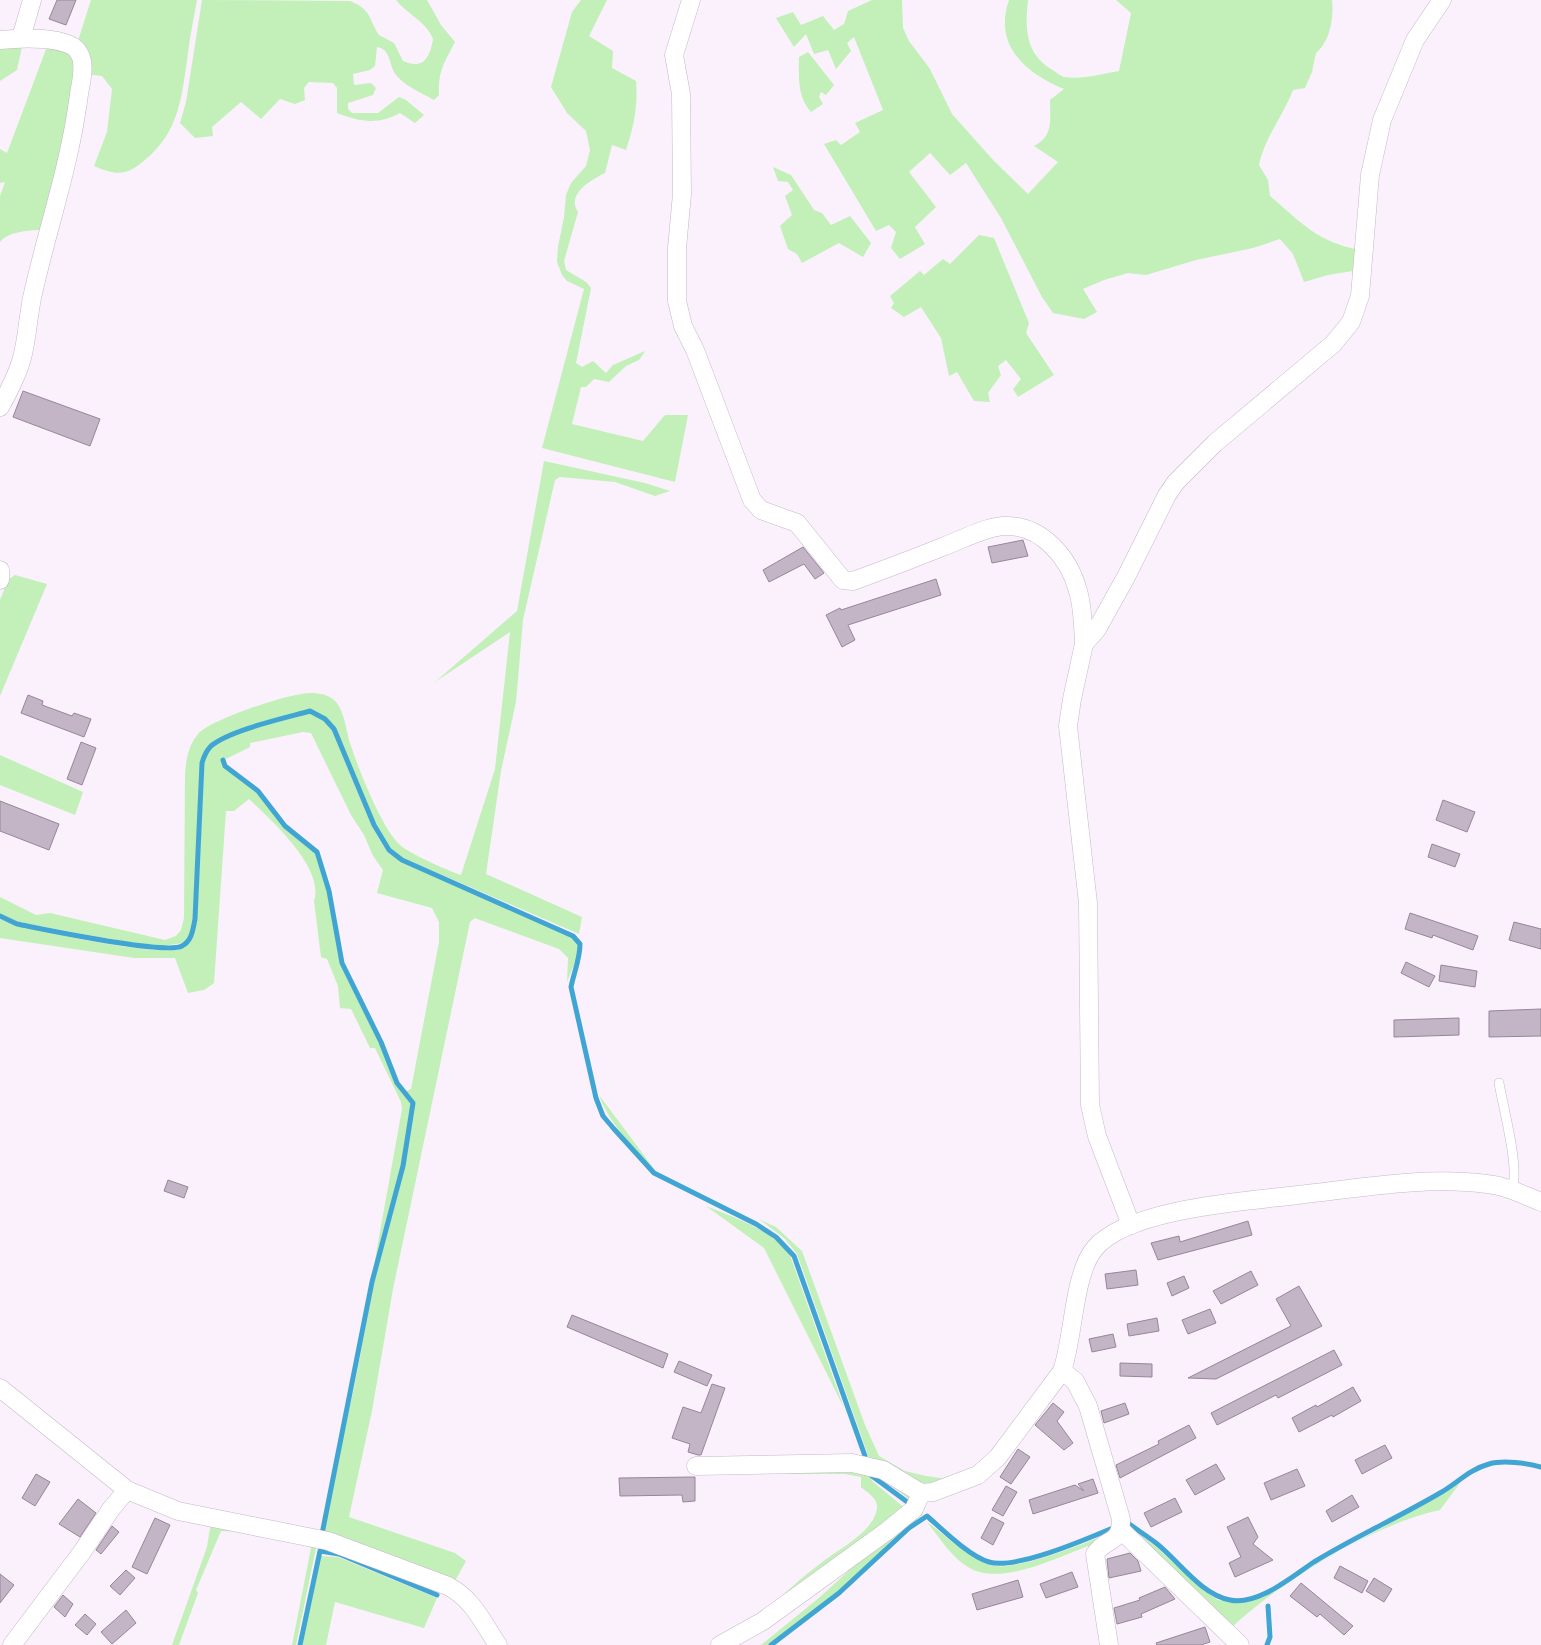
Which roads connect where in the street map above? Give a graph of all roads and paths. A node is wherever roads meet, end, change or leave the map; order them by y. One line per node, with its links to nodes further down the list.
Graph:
1 (32, 0): 4 (street)
2 (691, 0): 9 (street)
3 (1442, 0): 9 (street)
4 (21, 38): 5 (street); 6 (street)
5 (0, 40)
6 (0, 407)
7 (0, 570): 8 (street)
8 (0, 580)
9 (1084, 644): 13 (street)
10 (1499, 1083): 11 (lane)
11 (1512, 1189): 12 (street); 13 (street)
12 (1541, 1202)
13 (1131, 1225): 14 (street)
14 (1062, 1371): 18 (street); 19 (street)
15 (0, 1388): 17 (street)
16 (696, 1466): 18 (street)
17 (127, 1490): 20 (street); 21 (street)
18 (921, 1492): 22 (street)
19 (1121, 1530): 23 (street); 24 (street)
20 (12, 1645)
21 (498, 1645)
22 (720, 1645)
23 (1109, 1645)
24 (1240, 1645)

